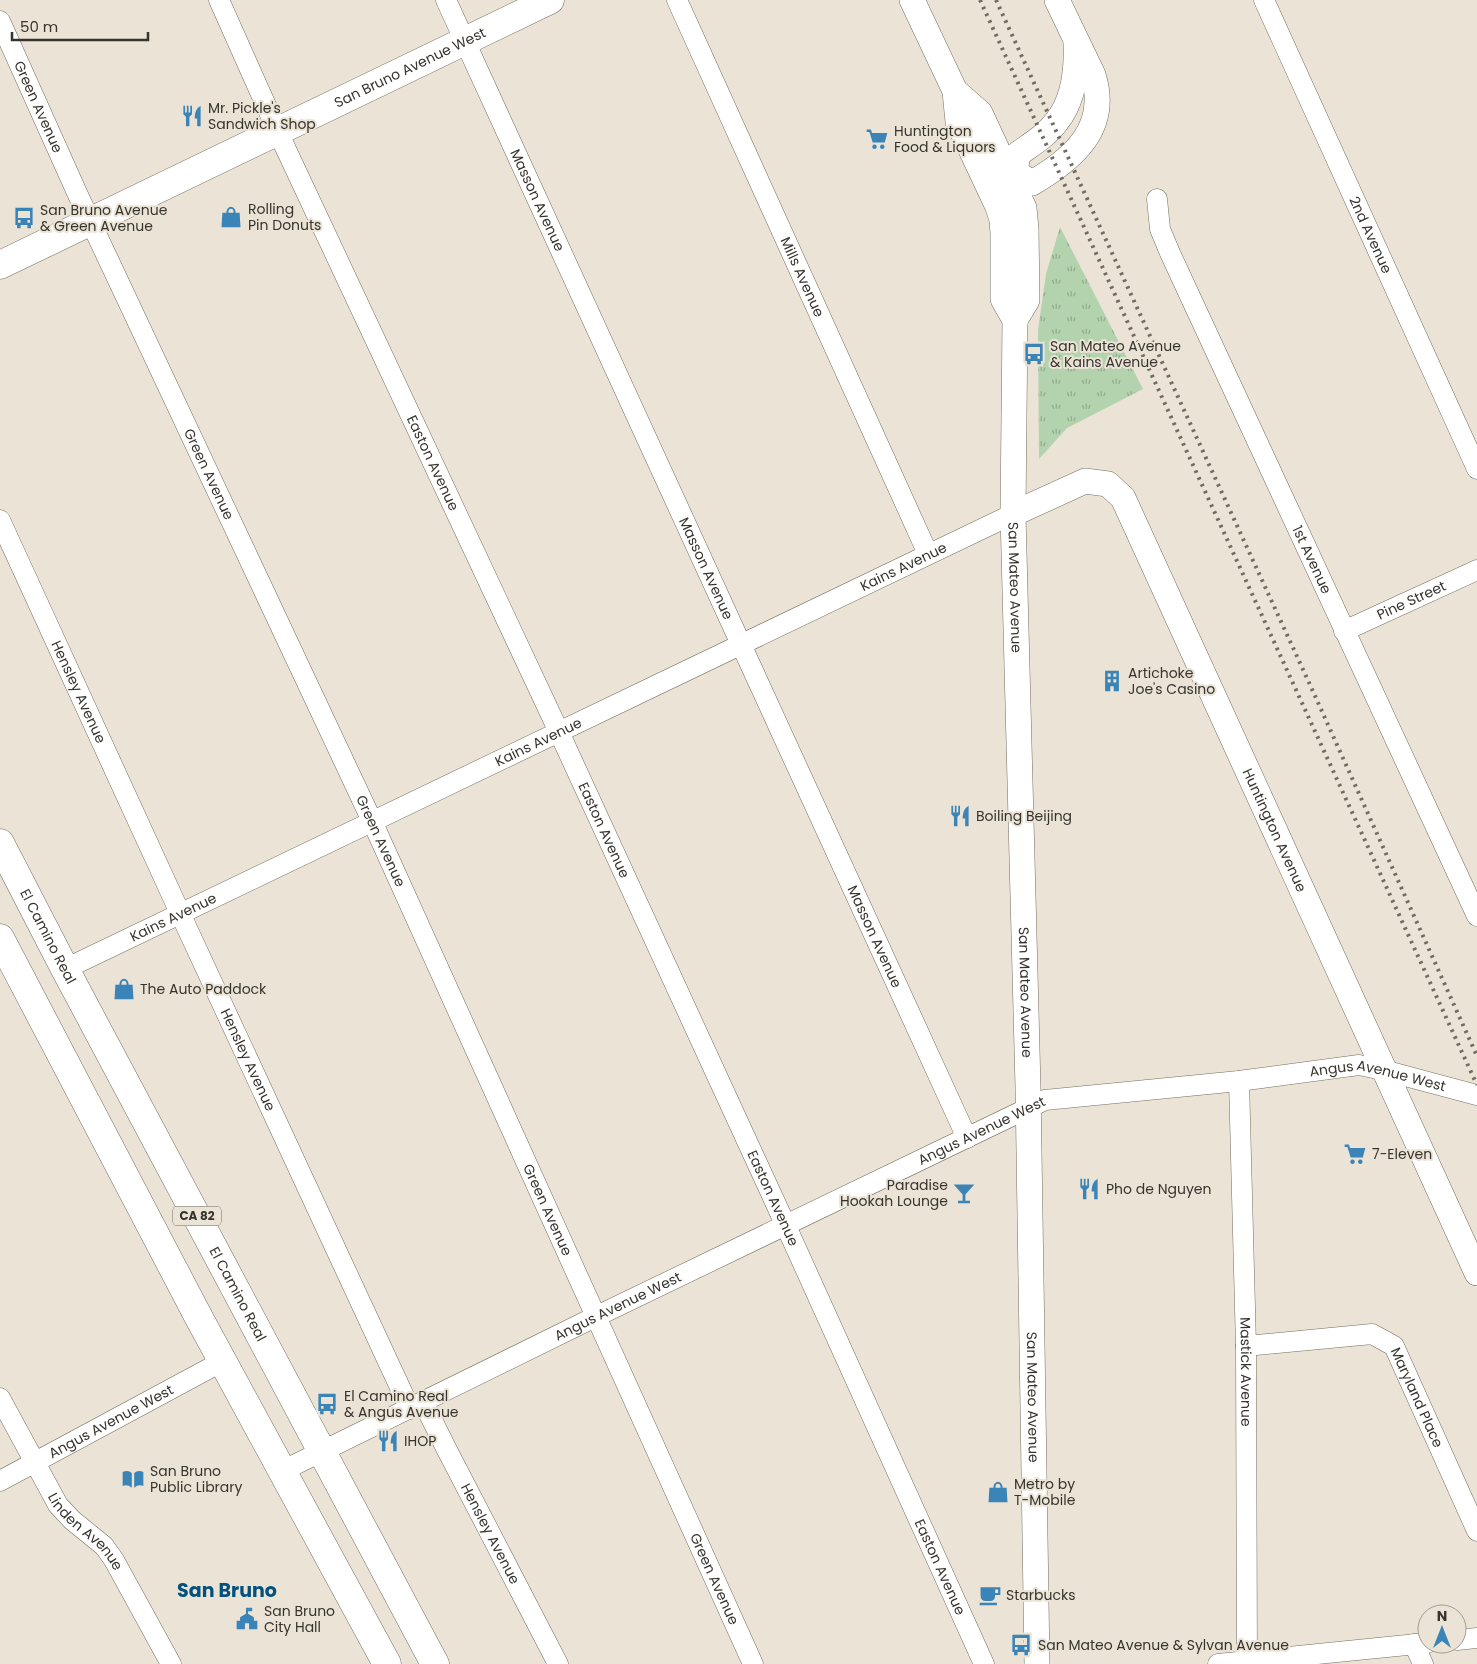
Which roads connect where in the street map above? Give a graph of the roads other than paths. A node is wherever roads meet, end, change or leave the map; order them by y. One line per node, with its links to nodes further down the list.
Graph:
1 (219, 0): 11 (street, Easton Avenue)
2 (446, 0): 10 (street, Masson Avenue)
3 (550, 0): 10 (main road, San Bruno Avenue West)
4 (677, 0): 19 (street, Mills Avenue)
5 (912, 0): 12 (street)
6 (1057, 0): 9 (street)
7 (1264, 0): 16 (street, 2nd Avenue)
8 (0, 22): 14 (street, Green Avenue)
9 (1076, 40): 12 (street); 12 (street)
10 (465, 41): 11 (main road, San Bruno Avenue West); 22 (street, Masson Avenue)
11 (278, 130): 14 (main road, San Bruno Avenue West); 23 (street, Easton Avenue)
12 (1007, 181): 17 (street, San Mateo Avenue)
13 (1157, 199): 21 (street, 1st Avenue)
14 (90, 221): 15 (main road, San Bruno Avenue West); 24 (street, Green Avenue)
15 (0, 266)
16 (1477, 469)
17 (1013, 514): 19 (street, Kains Avenue); 30 (street, Huntington Avenue); 33 (street, San Mateo Avenue)
18 (0, 520): 26 (street, Hensley Avenue)
19 (928, 554): 22 (street, Kains Avenue)
20 (1477, 570): 21 (street, Pine Street)
21 (1344, 631): 27 (street, 1st Avenue)
22 (741, 644): 23 (street, Kains Avenue); 34 (street, Masson Avenue)
23 (559, 732): 24 (street, Kains Avenue); 35 (street, Easton Avenue)
24 (372, 821): 26 (street, Kains Avenue); 37 (street, Green Avenue)
25 (0, 843): 29 (main road, El Camino Real / CA 82)
26 (180, 913): 29 (street, Kains Avenue); 41 (street, Hensley Avenue)
27 (1477, 916)
28 (0, 938): 39 (main road, CA 82)
29 (65, 969): 42 (main road, El Camino Real / CA 82)
30 (1383, 1070): 31 (street, Angus Avenue West); 32 (street, Angus Avenue West); 36 (street, Huntington Avenue)
31 (1239, 1081): 33 (street, Angus Avenue West); 38 (street, Mastick Avenue)
32 (1477, 1095)
33 (1028, 1108): 34 (street, Angus Avenue West); 55 (street, San Mateo Avenue)
34 (967, 1138): 35 (street, Angus Avenue West)
35 (786, 1226): 37 (street, Angus Avenue West); 54 (street, Easton Avenue)
36 (1477, 1273)
37 (595, 1317): 41 (street, Angus Avenue West); 53 (street, Green Avenue)
38 (1246, 1346): 46 (street, Maryland Place); 48 (street, Mastick Avenue)
39 (223, 1361): 43 (street, Angus Avenue West); 44 (main road, CA 82)
40 (0, 1398): 43 (street, Linden Avenue)
41 (417, 1405): 42 (street, Angus Avenue West); 52 (street, Hensley Avenue)
42 (322, 1452): 44 (street, Angus Avenue West); 51 (main road, El Camino Real / CA 82)
43 (35, 1463): 45 (street, Angus Avenue West); 49 (street, Linden Avenue)
44 (282, 1471): 50 (main road, CA 82)
45 (0, 1481)
46 (1477, 1531)
47 (1417, 1644): 48 (street)
48 (1247, 1662): 56 (street)
49 (171, 1664)
50 (387, 1664)
51 (435, 1664)
52 (558, 1664)
53 (753, 1664)
54 (984, 1664)
55 (1037, 1664)
56 (1218, 1664)

